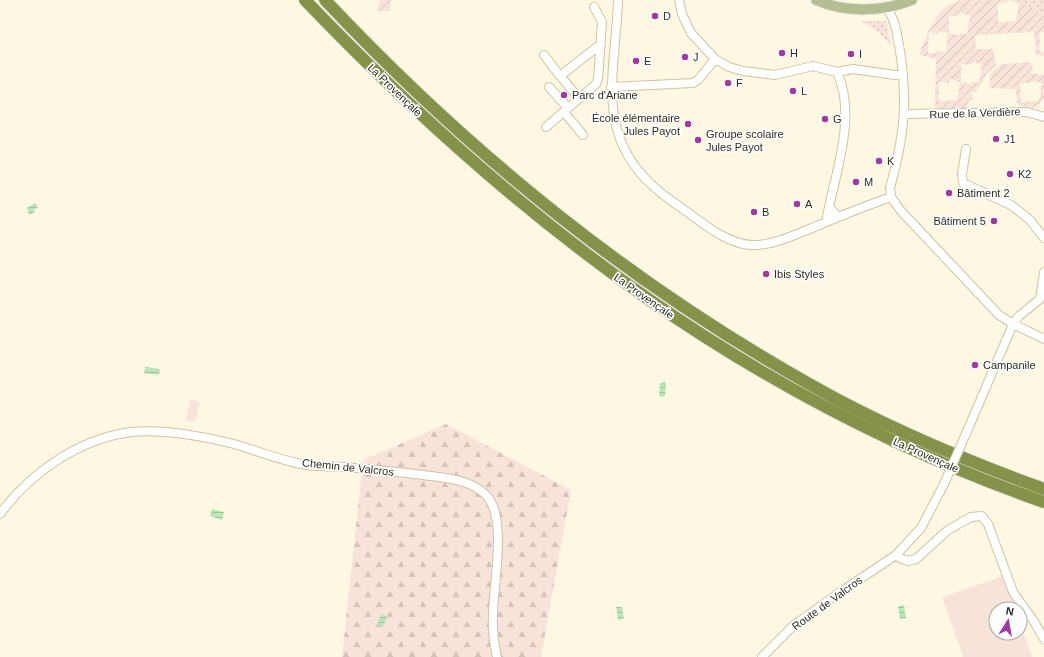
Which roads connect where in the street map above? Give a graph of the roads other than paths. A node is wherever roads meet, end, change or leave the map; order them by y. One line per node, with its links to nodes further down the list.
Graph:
1 (305, 0): 35 (highway, La Provençale)
2 (325, 0): 34 (highway, La Provençale)
3 (618, 0): 18 (street)
4 (679, 0): 13 (street)
5 (816, 0): 9 (main road)
6 (912, 0): 7 (main road)
7 (900, 5): 9 (main road); 10 (street)
8 (594, 7): 11 (street)
9 (886, 7): 10 (street)
10 (894, 21): 15 (street)
11 (601, 44): 16 (street); 19 (street)
12 (544, 55): 16 (street)
13 (715, 59): 14 (street); 18 (street)
14 (837, 72): 15 (street); 27 (street)
15 (903, 74): 21 (street)
16 (560, 76): 19 (street)
17 (549, 87): 20 (street)
18 (611, 87): 29 (street)
19 (579, 98): 20 (street)
20 (566, 110): 23 (street); 24 (street)
21 (905, 114): 22 (street, Rue de la Verdière); 26 (street)
22 (1044, 117)
23 (546, 127)
24 (583, 135)
25 (966, 149): 30 (street)
26 (891, 196): 28 (street); 32 (street)
27 (829, 207): 28 (street); 29 (street)
28 (838, 217): 29 (street)
29 (826, 222)
30 (1044, 238)
31 (1044, 272): 32 (street)
32 (1013, 324): 33 (street); 37 (street, Route de Valcros, bridge)
33 (1044, 338)
34 (1044, 489)
35 (1044, 502)
36 (0, 514): 39 (street, Chemin de Valcros)
37 (896, 555): 38 (street); 40 (street, Route de Valcros)
38 (1044, 639)
39 (497, 657)
40 (762, 657)

